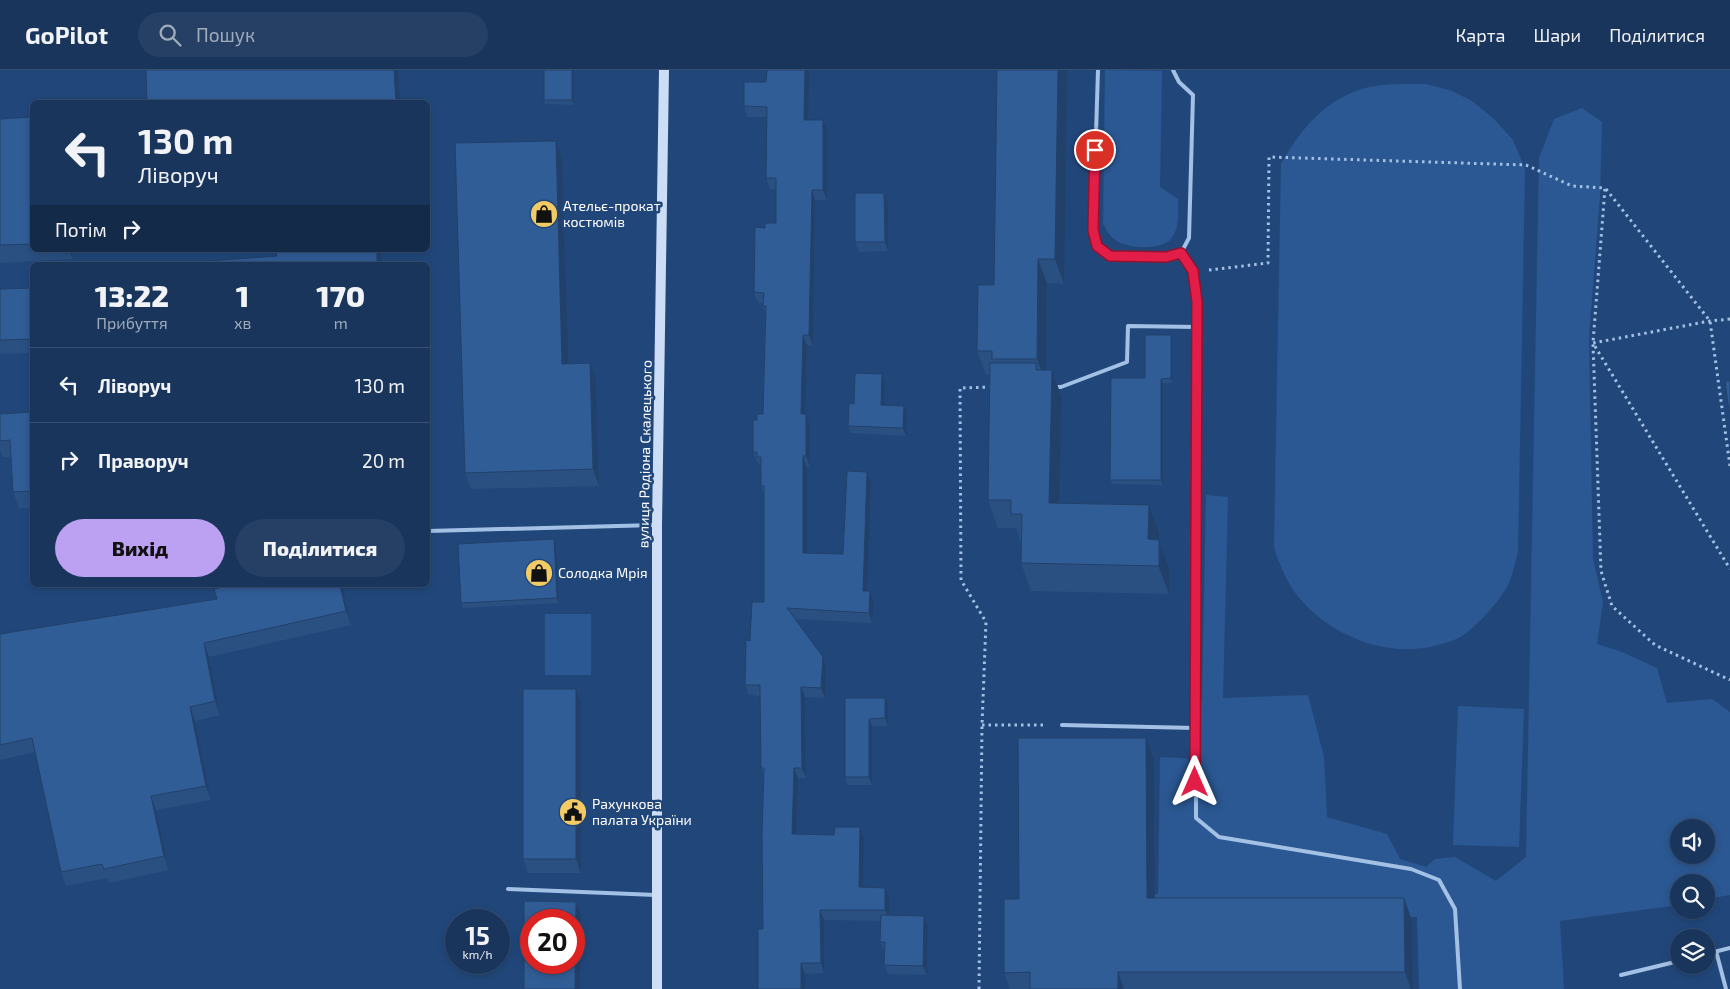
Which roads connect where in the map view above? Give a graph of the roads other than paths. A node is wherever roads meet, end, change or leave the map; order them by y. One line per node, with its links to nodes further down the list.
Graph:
1 (664, 70): 7 (main road, вулиця Родіона Скалецького)
2 (1098, 70): 4 (lane)
3 (1173, 70): 4 (lane)
4 (1181, 253): 5 (lane)
5 (1197, 327): 6 (lane); 10 (lane)
6 (1052, 387)
7 (658, 525): 8 (lane); 12 (main road, вулиця Родіона Скалецького)
8 (430, 531)
9 (1062, 725): 10 (lane)
10 (1195, 728): 18 (lane)
11 (508, 889): 12 (lane)
12 (658, 896): 17 (main road, вулиця Родіона Скалецького)
13 (1730, 948): 14 (lane)
14 (1716, 951): 19 (lane)
15 (1670, 963): 16 (lane)
16 (1621, 975)
17 (657, 989)
18 (1460, 989)
19 (1726, 989)

